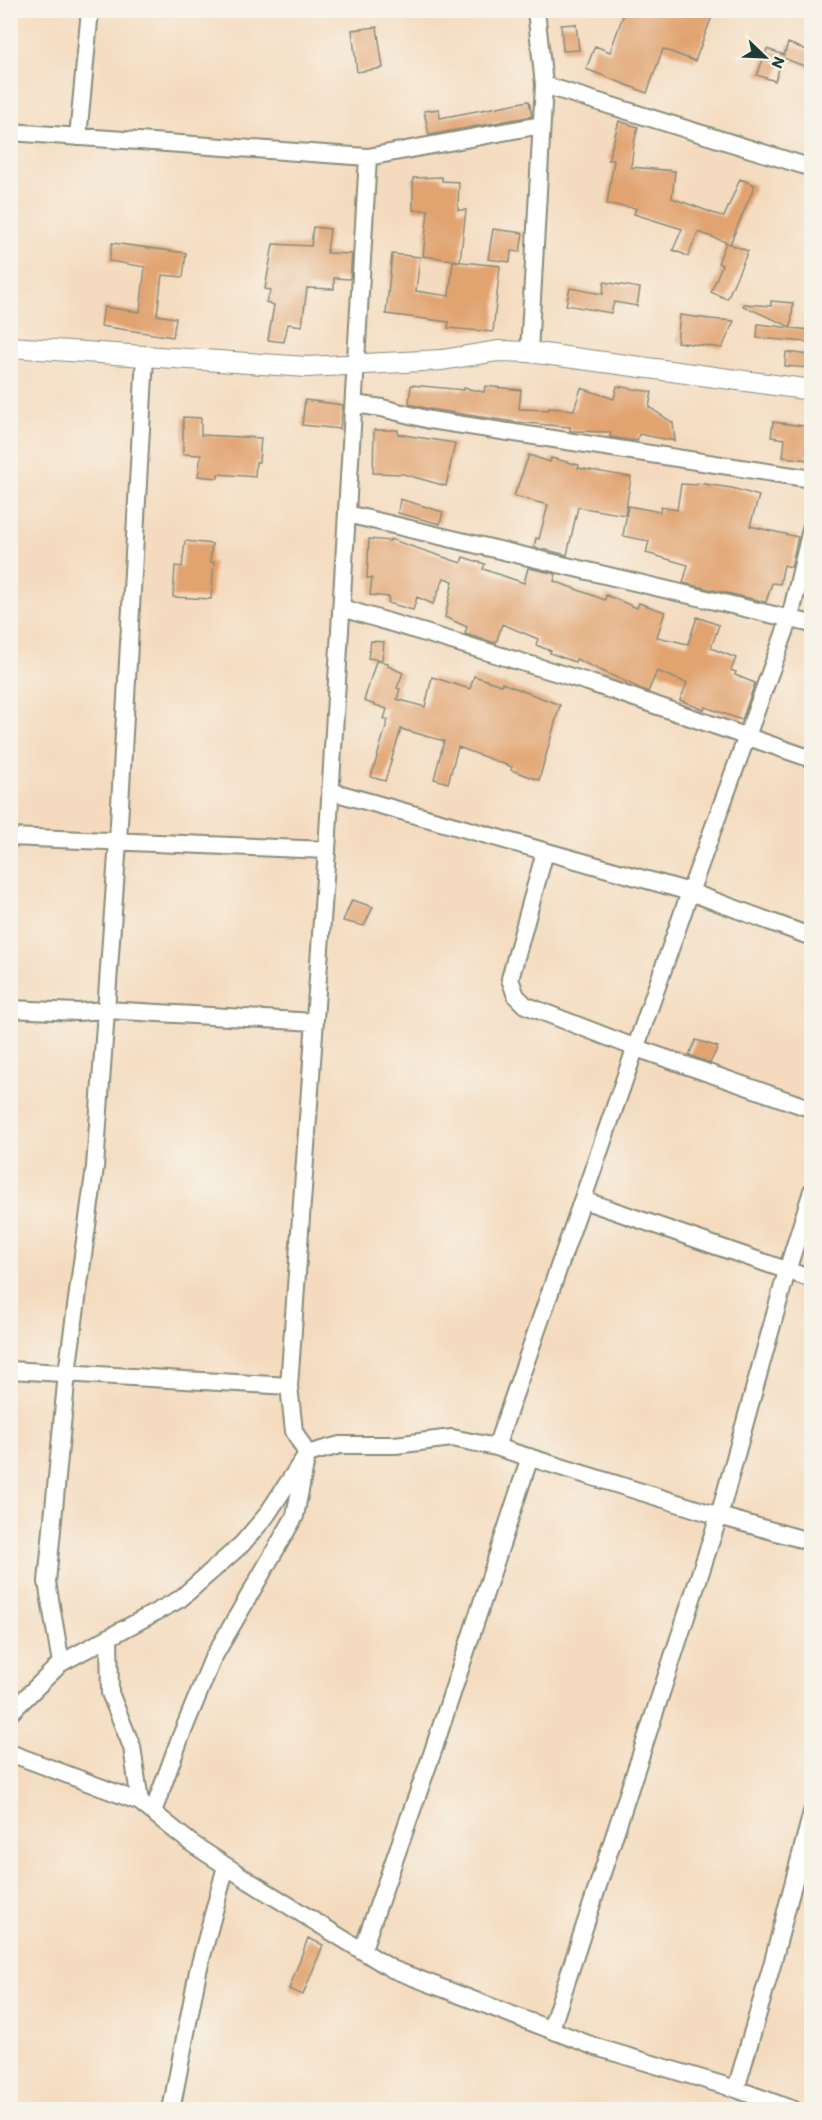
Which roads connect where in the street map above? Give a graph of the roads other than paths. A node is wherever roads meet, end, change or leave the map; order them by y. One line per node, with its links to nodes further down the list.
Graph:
1 (90, 10): 6 (street)
2 (536, 10): 3 (street)
3 (544, 85): 4 (street); 8 (street)
4 (541, 125): 7 (street); 10 (street)
5 (10, 132): 6 (street)
6 (78, 137): 7 (street)
7 (368, 157): 12 (street)
8 (812, 168)
9 (10, 347): 11 (street)
10 (529, 352): 12 (street); 13 (street)
11 (145, 357): 12 (street); 25 (street)
12 (356, 365): 14 (street)
13 (812, 390)
14 (354, 404): 15 (street); 16 (street)
15 (812, 479)
16 (348, 514): 18 (street); 19 (street)
17 (812, 525): 19 (street)
18 (342, 608): 21 (street); 23 (street)
19 (790, 618): 20 (street); 21 (street)
20 (812, 624)
21 (746, 737): 22 (street); 28 (street)
22 (812, 759)
23 (330, 791): 26 (street); 27 (street)
24 (10, 837): 25 (street)
25 (118, 841): 26 (street); 31 (street)
26 (327, 850): 32 (street)
27 (545, 852): 28 (street); 33 (street)
28 (690, 892): 29 (street); 33 (street)
29 (812, 937)
30 (10, 1009): 31 (street)
31 (106, 1010): 32 (street); 40 (street)
32 (315, 1022): 41 (street)
33 (636, 1048): 34 (street); 36 (street)
34 (812, 1109)
35 (812, 1191): 37 (street)
36 (583, 1200): 37 (street); 42 (street)
37 (787, 1270): 38 (street); 45 (street)
38 (812, 1279)
39 (10, 1370): 40 (street)
40 (66, 1373): 41 (street); 48 (street)
41 (289, 1386): 43 (street)
42 (496, 1447): 43 (street); 44 (street)
43 (307, 1454): 47 (street); 51 (street)
44 (530, 1457): 45 (street); 54 (street)
45 (719, 1516): 46 (street); 55 (street)
46 (812, 1542)
47 (109, 1636): 48 (street); 51 (street)
48 (61, 1663): 49 (street)
49 (10, 1713)
50 (10, 1753): 51 (street)
51 (147, 1807): 53 (street)
52 (812, 1812): 56 (street)
53 (226, 1866): 54 (street); 57 (street)
54 (362, 1951): 55 (street)
55 (551, 2029): 56 (street)
56 (736, 2089): 58 (street)
57 (171, 2109)
58 (794, 2109)

